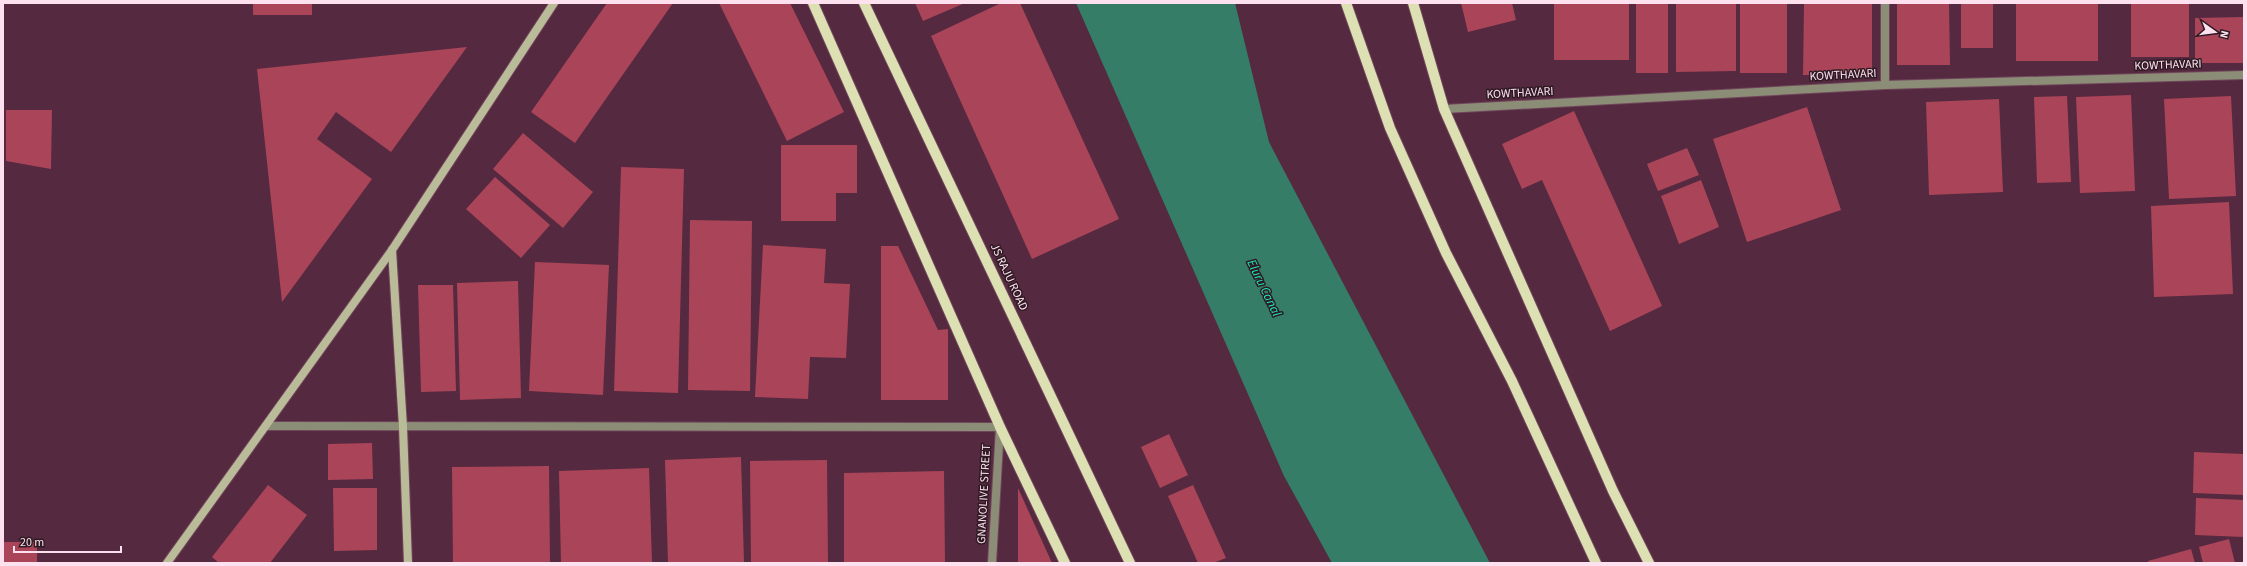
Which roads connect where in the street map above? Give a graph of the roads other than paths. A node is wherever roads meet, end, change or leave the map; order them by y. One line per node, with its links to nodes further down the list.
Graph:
1 (554, 3): 10 (street)
2 (813, 3): 13 (main road)
3 (864, 3): 18 (main road, JS RAJU ROAD)
4 (1346, 3): 19 (main road)
5 (1413, 3): 9 (main road)
6 (1885, 3): 8 (street)
7 (2244, 75): 8 (street, KOWTHAVARI)
8 (1885, 85): 9 (street, KOWTHAVARI)
9 (1444, 109): 20 (main road)
10 (392, 250): 11 (street); 12 (street)
11 (266, 426): 12 (street); 14 (street)
12 (403, 427): 13 (street); 15 (street)
13 (1000, 427): 16 (street, GNANOLIVE STREET); 17 (main road)
14 (167, 563)
15 (408, 563)
16 (992, 563)
17 (1065, 563)
18 (1130, 563)
19 (1596, 563)
20 (1649, 563)

